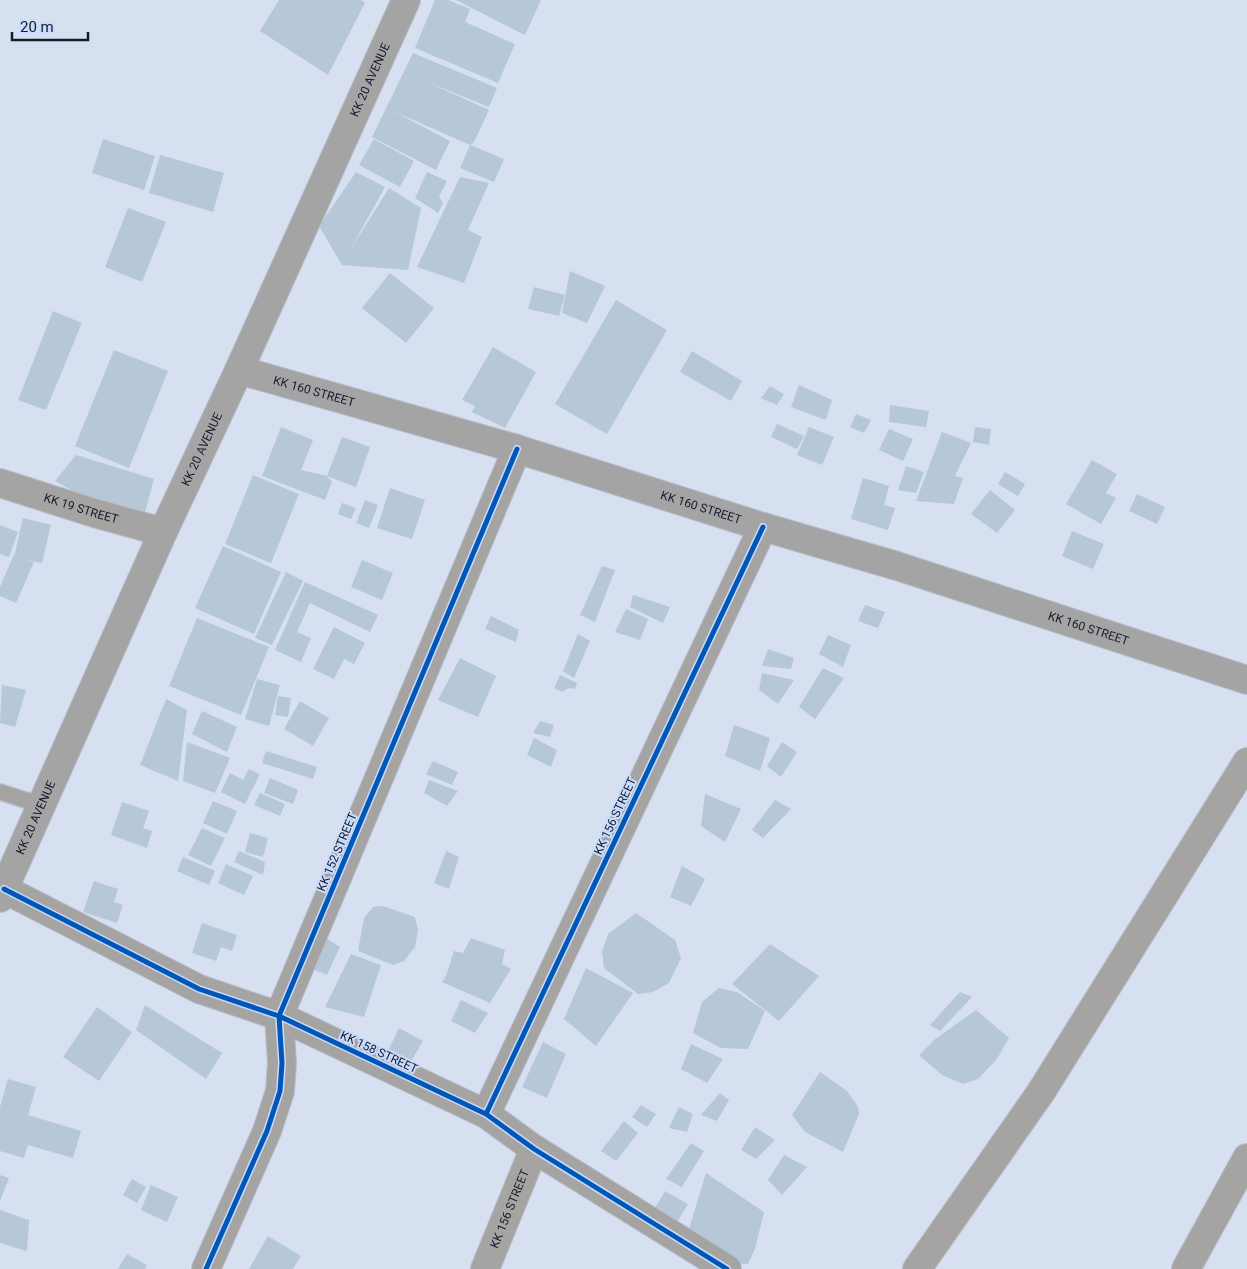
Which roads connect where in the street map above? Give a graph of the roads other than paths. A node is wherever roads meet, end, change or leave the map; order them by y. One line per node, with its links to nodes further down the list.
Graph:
1 (406, 0): 2 (main road, KK 20 AVENUE)
2 (239, 370): 3 (main road, KK 160 STREET); 6 (main road, KK 20 AVENUE)
3 (517, 450): 5 (main road, KK 160 STREET); 12 (street, KK 152 STREET)
4 (0, 482): 6 (street, KK 19 STREET)
5 (763, 528): 7 (main road, KK 160 STREET); 13 (street, KK 156 STREET)
6 (163, 532): 10 (main road, KK 20 AVENUE)
7 (1247, 680)
8 (1247, 762): 20 (street)
9 (0, 792): 10 (lane)
10 (41, 805): 11 (main road, KK 20 AVENUE)
11 (2, 894): 12 (street, KK 158 STREET)
12 (279, 1016): 13 (street, KK 158 STREET); 17 (street, KK 152 STREET)
13 (486, 1114): 14 (street, KK 158 STREET)
14 (534, 1148): 18 (street, KK 156 STREET); 19 (street, KK 158 STREET)
15 (1247, 1158): 16 (street)
16 (1240, 1184): 21 (street)
17 (206, 1269)
18 (485, 1269)
19 (727, 1269)
20 (917, 1269)
21 (1186, 1269)

